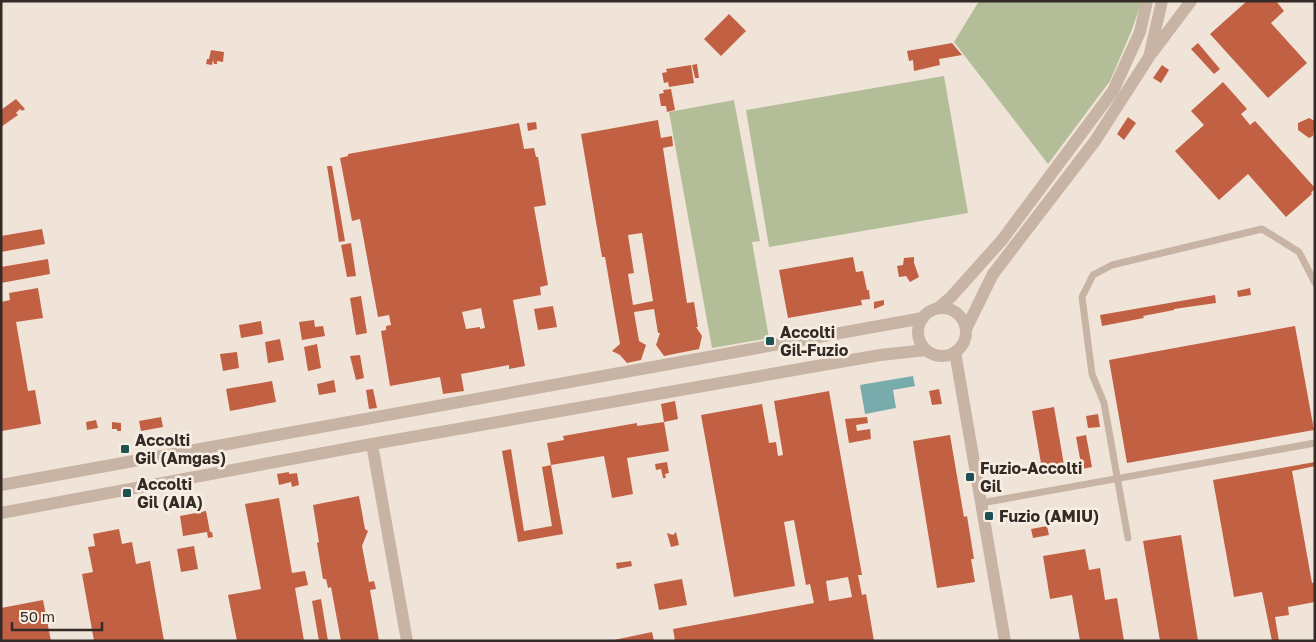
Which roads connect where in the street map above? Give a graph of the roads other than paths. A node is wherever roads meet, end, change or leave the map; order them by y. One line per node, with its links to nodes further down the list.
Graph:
1 (1147, 1): 6 (street)
2 (1162, 1): 4 (street)
3 (1191, 1): 4 (street)
4 (1149, 57): 8 (street)
5 (1315, 283): 13 (lane)
6 (938, 308): 7 (street); 8 (street)
7 (922, 318): 9 (street); 14 (street)
8 (966, 328): 10 (street)
9 (926, 350): 10 (street); 12 (street)
10 (955, 352): 15 (street)
11 (1315, 443): 13 (lane)
12 (372, 444): 16 (street); 18 (street)
13 (1118, 478): 15 (lane); 17 (lane)
14 (1, 485)
15 (981, 503): 19 (street)
16 (1, 513)
17 (1128, 538)
18 (407, 641)
19 (1005, 641)

